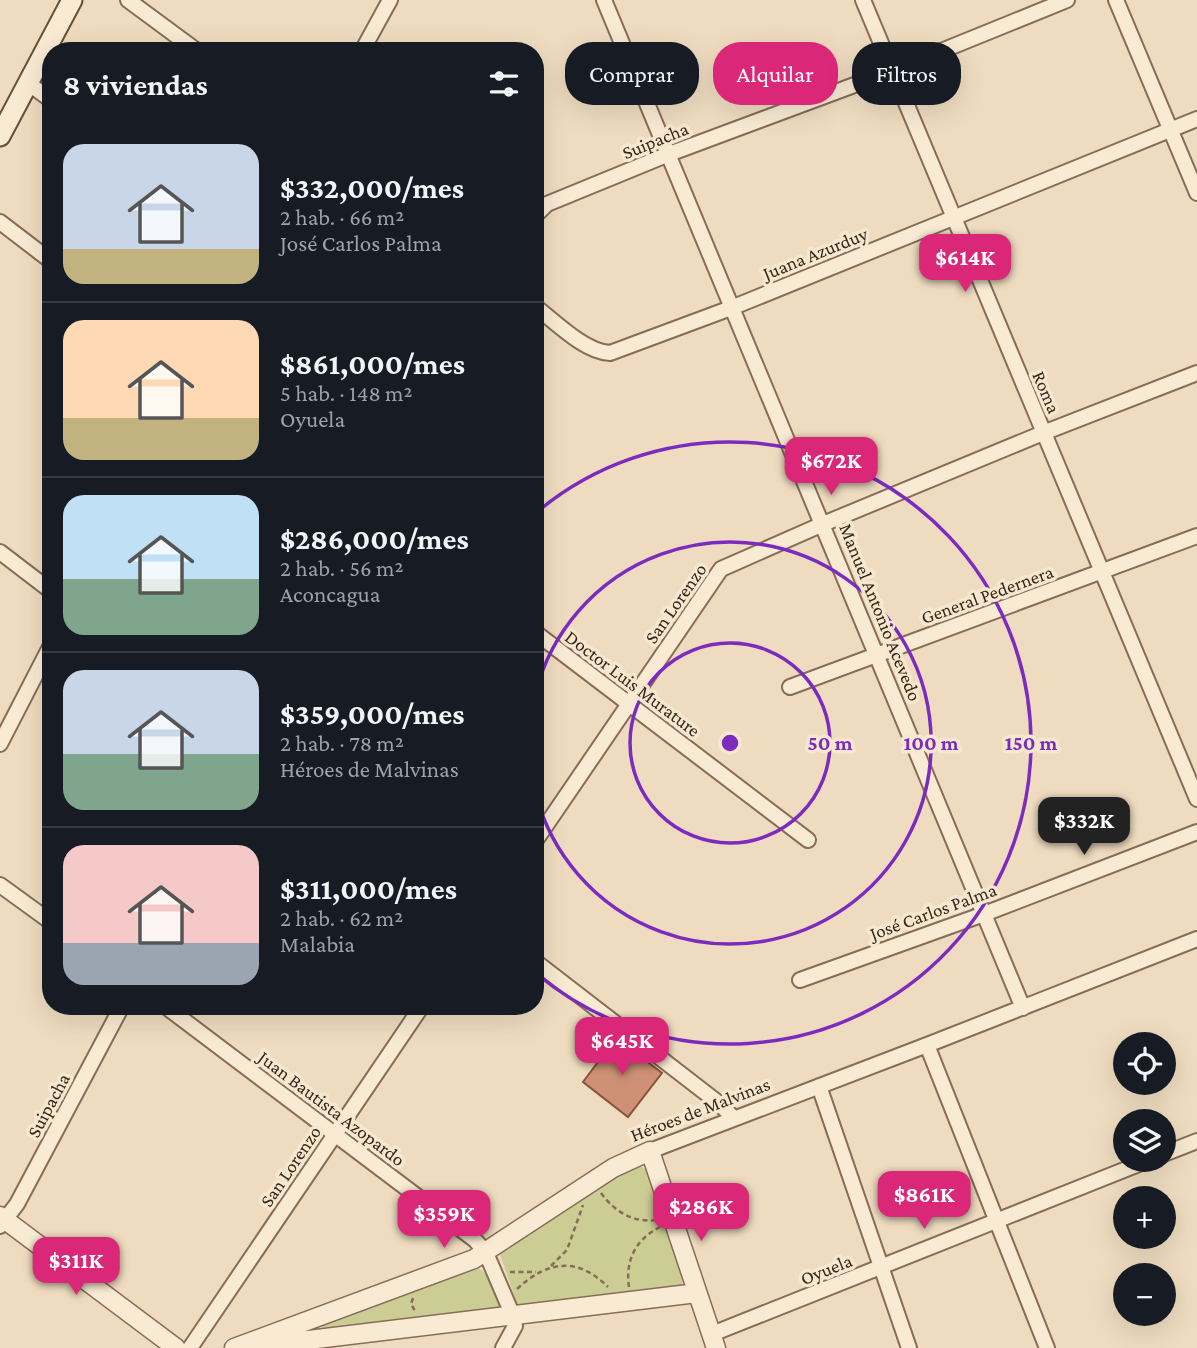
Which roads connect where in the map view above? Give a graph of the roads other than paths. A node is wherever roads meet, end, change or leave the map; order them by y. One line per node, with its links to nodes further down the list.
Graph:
1 (58, 0): 19 (main road)
2 (72, 0): 9 (main road)
3 (128, 0): 10 (street)
4 (390, 0): 11 (street)
5 (604, 0): 23 (street, Manuel Antonio Acevedo)
6 (863, 0): 12 (street, Roma)
7 (1067, 0): 13 (street, Suipacha)
8 (1116, 0): 21 (street)
9 (50, 42)
10 (185, 42)
11 (367, 42)
12 (880, 42)
13 (961, 43)
14 (42, 57): 15 (main road)
15 (28, 83): 17 (street); 22 (main road)
16 (852, 86): 23 (street, Suipacha)
17 (42, 93)
18 (906, 105): 26 (street, Roma)
19 (0, 109)
20 (1197, 119): 21 (street, Juana Azurduy)
21 (1170, 130): 24 (street); 26 (street, Juana Azurduy)
22 (0, 136)
23 (668, 154): 25 (street, Suipacha); 29 (street, Manuel Antonio Acevedo)
24 (1197, 193)
25 (544, 207)
26 (952, 217): 29 (street, Juana Azurduy); 32 (street, Roma)
27 (0, 222): 28 (street)
28 (42, 254)
29 (731, 308): 30 (street, Juana Azurduy); 33 (street, Manuel Antonio Acevedo)
30 (544, 313)
31 (1197, 373): 32 (street, San Lorenzo)
32 (1043, 433): 33 (street, San Lorenzo); 36 (street, Roma)
33 (823, 524): 39 (street, Manuel Antonio Acevedo); 42 (street, San Lorenzo)
34 (1197, 536): 36 (street, General Pedernera)
35 (0, 552): 37 (street)
36 (1102, 573): 39 (street, General Pedernera); 44 (street, Roma)
37 (42, 584)
38 (544, 639): 42 (street, Doctor Luis Murature)
39 (877, 654): 41 (street, General Pedernera); 49 (street, Manuel Antonio Acevedo)
40 (42, 662): 43 (street)
41 (789, 687)
42 (629, 704): 45 (street, San Lorenzo); 47 (street, Doctor Luis Murature)
43 (0, 744)
44 (1197, 799)
45 (544, 829)
46 (1197, 832): 49 (street, José Carlos Palma)
47 (808, 840)
48 (0, 885): 50 (street)
49 (984, 914): 53 (street, José Carlos Palma); 54 (street, Manuel Antonio Acevedo)
50 (42, 915)
51 (1197, 939): 54 (street, Héroes de Malvinas)
52 (544, 968): 60 (street)
53 (800, 980)
54 (1023, 1008): 58 (street, Héroes de Malvinas)
55 (117, 1015): 66 (street, Suipacha)
56 (177, 1015): 61 (street, Juan Bautista Azopardo)
57 (416, 1015): 61 (street, San Lorenzo)
58 (928, 1045): 59 (street, Héroes de Malvinas); 67 (street)
59 (819, 1086): 60 (street, Héroes de Malvinas); 69 (street)
60 (734, 1118): 64 (street, Héroes de Malvinas)
61 (335, 1133): 68 (street, Juan Bautista Azopardo); 74 (street, San Lorenzo)
62 (1197, 1141): 63 (street)
63 (1176, 1149)
64 (650, 1150): 68 (street, Héroes de Malvinas); 70 (street)
65 (1119, 1172): 67 (street, Oyuela)
66 (2, 1221): 73 (street)
67 (995, 1221): 69 (street, Oyuela); 79 (street)
68 (486, 1253): 71 (street, Juan Bautista Azopardo); 75 (street, Héroes de Malvinas)
69 (882, 1267): 72 (street, Oyuela); 78 (street)
70 (697, 1293): 71 (street); 72 (street)
71 (513, 1315): 76 (street); 77 (street)
72 (714, 1341)
73 (176, 1348)
74 (190, 1348)
75 (234, 1348)
76 (245, 1348)
77 (503, 1348)
78 (909, 1348)
79 (1047, 1348)

